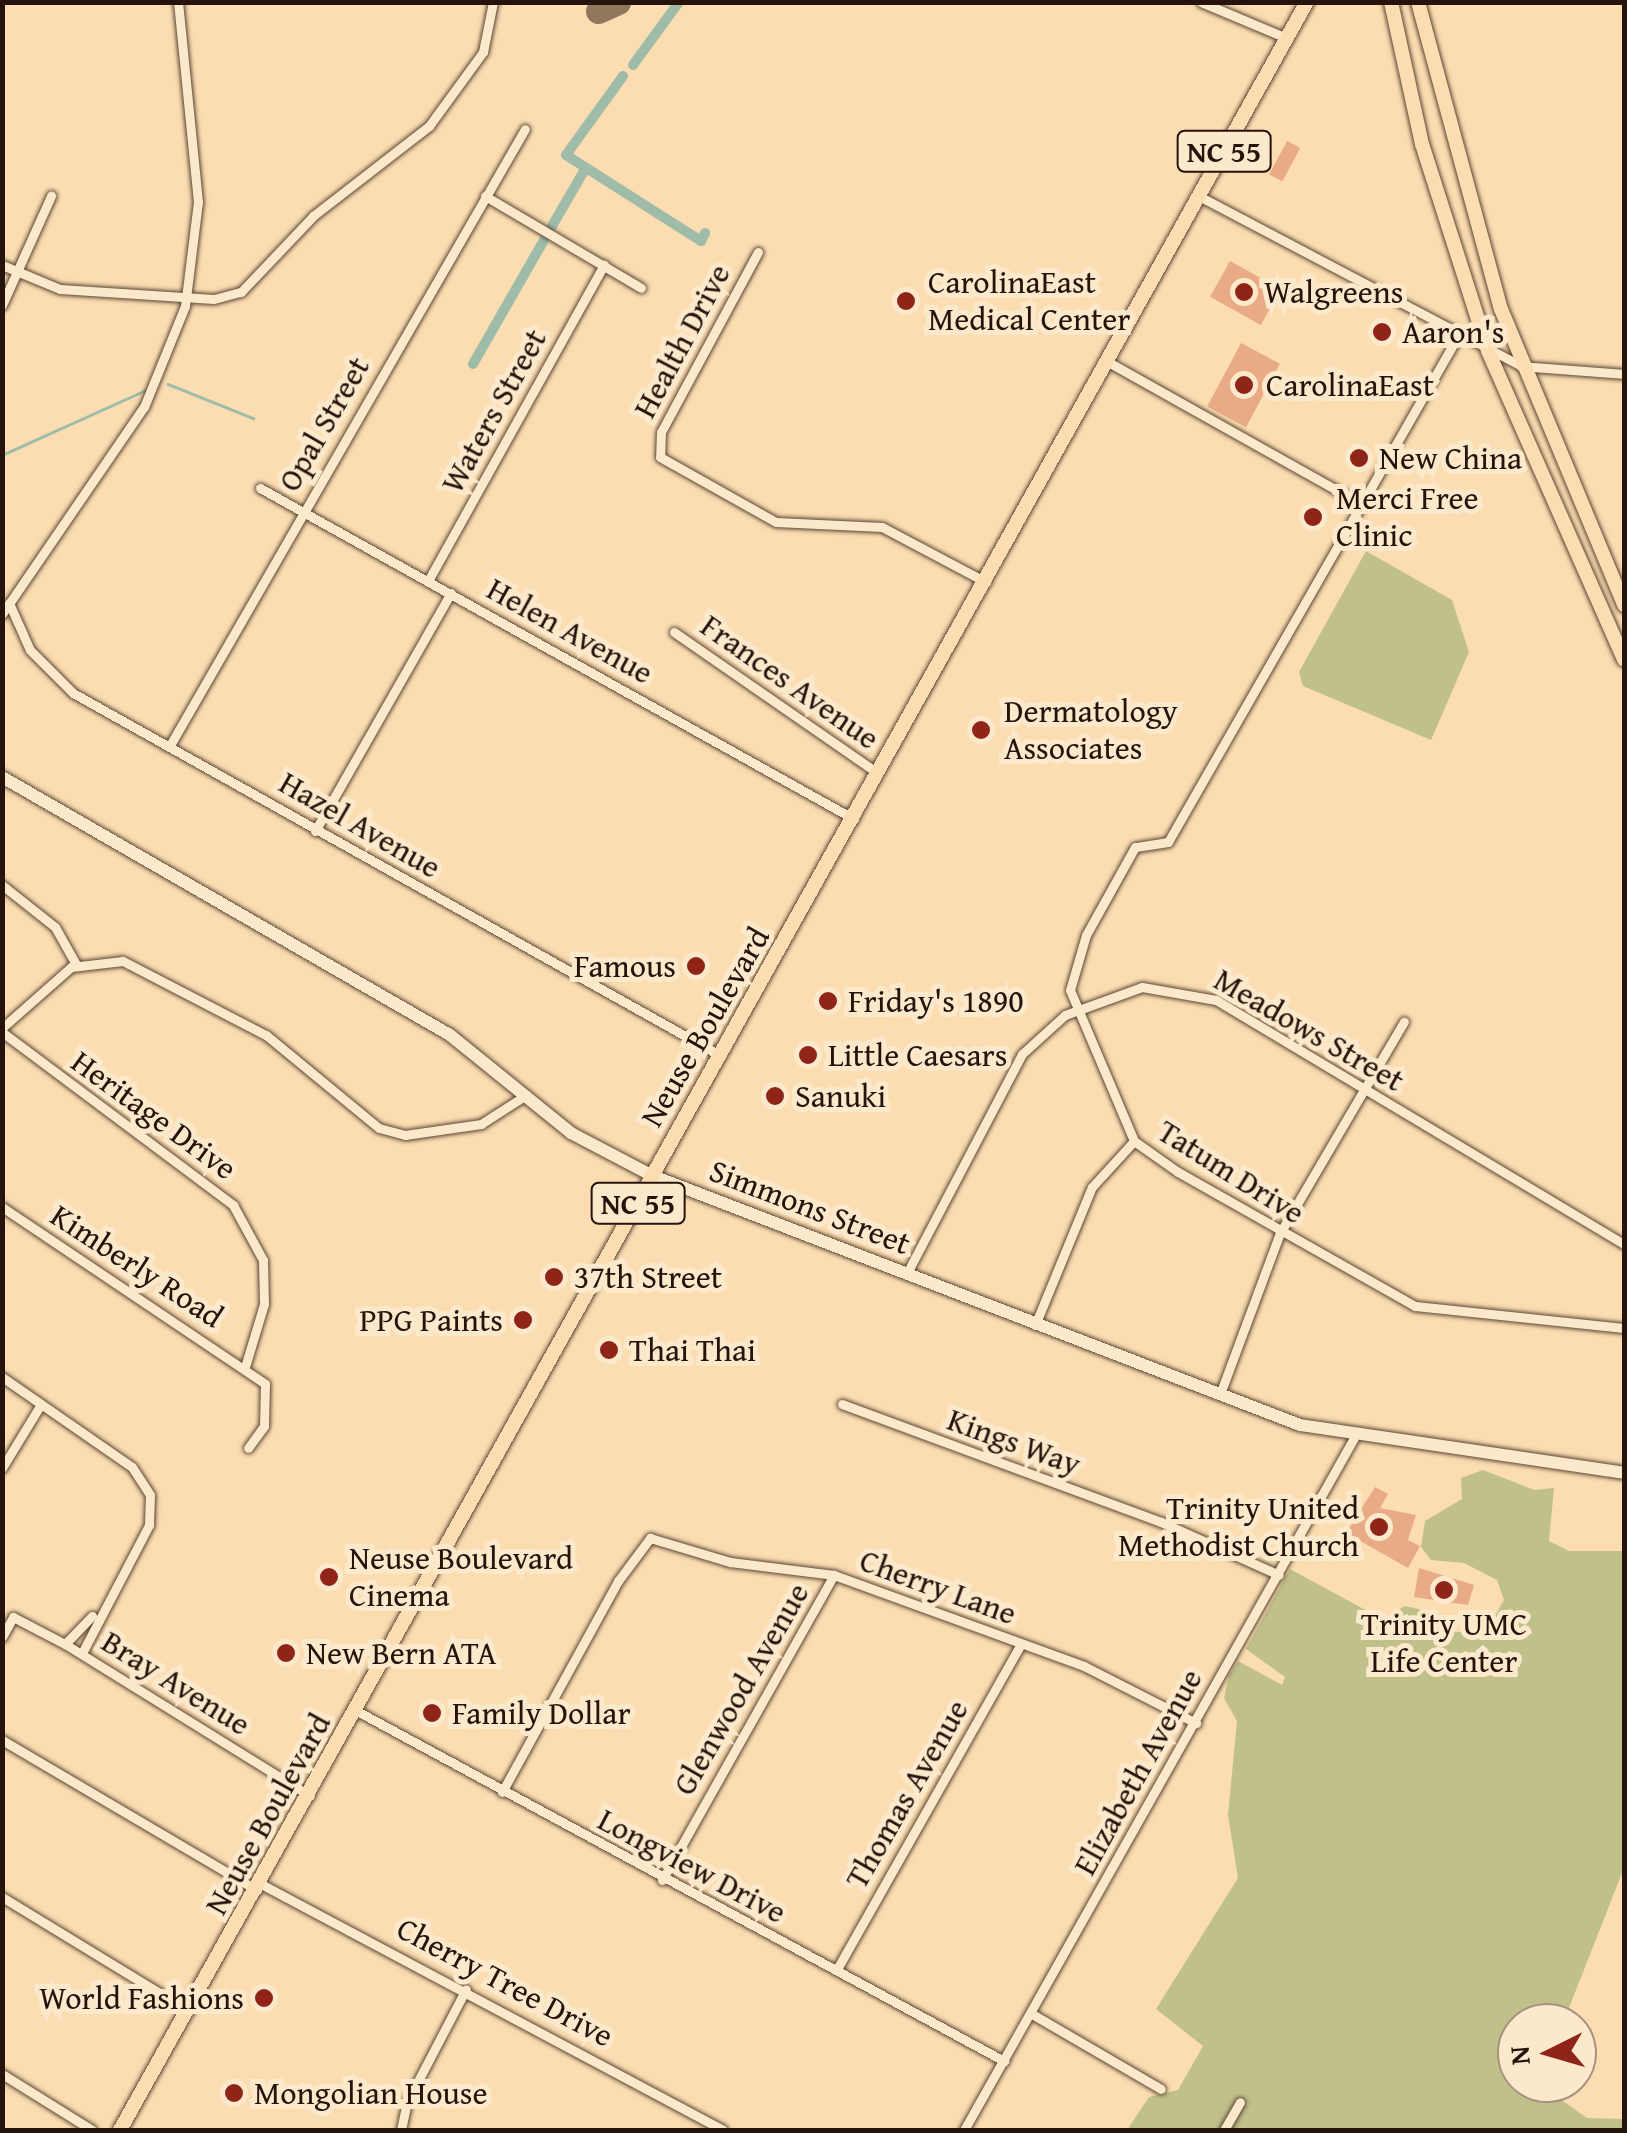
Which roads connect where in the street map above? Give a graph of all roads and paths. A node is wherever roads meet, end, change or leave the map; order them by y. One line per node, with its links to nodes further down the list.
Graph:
1 (178, 2): 18 (street)
2 (493, 2): 18 (street)
3 (1201, 2): 8 (street)
4 (1306, 2): 8 (main road, Neuse Boulevard / NC 55)
5 (1317, 2): 8 (main road, NC 55)
6 (1391, 2): 21 (main road)
7 (1418, 2): 23 (main road)
8 (1292, 34): 12 (main road, Neuse Boulevard / NC 55)
9 (525, 128): 11 (street, Opal Street)
10 (51, 196): 16 (street)
11 (485, 196): 15 (street); 27 (street, Opal Street)
12 (1200, 196): 20 (street); 22 (main road, Neuse Boulevard / NC 55)
13 (758, 252): 29 (street, Health Drive)
14 (2, 264): 16 (street)
15 (604, 265): 17 (street); 28 (street, Waters Street)
16 (15, 270): 18 (street); 19 (street)
17 (641, 288)
18 (187, 296): 31 (street)
19 (2, 305)
20 (1458, 336): 21 (street); 26 (street, Tatum Drive)
21 (1488, 350): 23 (street); 35 (main road)
22 (1110, 362): 26 (street); 29 (main road, Neuse Boulevard / NC 55)
23 (1522, 366): 24 (street); 32 (main road)
24 (1624, 374)
25 (260, 488): 27 (street, Helen Avenue)
26 (1361, 504): 43 (street, Tatum Drive)
27 (302, 511): 28 (street, Helen Avenue); 36 (street, Opal Street)
28 (428, 581): 30 (street, Helen Avenue)
29 (986, 582): 37 (main road, Neuse Boulevard / NC 55)
30 (451, 593): 39 (street, Helen Avenue); 40 (street)
31 (9, 603): 33 (street); 36 (street, Hazel Avenue)
32 (1624, 605)
33 (2, 614)
34 (674, 632): 37 (street, Frances Avenue)
35 (1624, 659)
36 (169, 747): 40 (street, Hazel Avenue)
37 (878, 773): 39 (main road, Neuse Boulevard / NC 55)
38 (2, 777): 48 (street, Simmons Street)
39 (854, 819): 46 (main road, Neuse Boulevard / NC 55)
40 (315, 831): 46 (street, Hazel Avenue)
41 (2, 885): 42 (street)
42 (77, 966): 45 (street); 48 (street)
43 (1074, 1010): 47 (street, Meadows Street); 49 (street, Tatum Drive); 54 (street, Meadows Street)
44 (1404, 1022): 47 (street)
45 (2, 1030): 57 (street, Heritage Drive)
46 (721, 1056): 50 (main road, Neuse Boulevard / NC 55)
47 (1364, 1090): 52 (street); 53 (street, Meadows Street)
48 (526, 1095): 50 (street, Simmons Street)
49 (1134, 1141): 52 (street, Tatum Drive); 55 (street)
50 (653, 1176): 54 (street, Simmons Street); 73 (main road, Neuse Boulevard / NC 55)
51 (2, 1207): 57 (street, Kimberly Road)
52 (1280, 1232): 56 (street, Tatum Drive); 59 (street)
53 (1624, 1244)
54 (907, 1273): 55 (street, Simmons Street)
55 (1035, 1326): 59 (street, Simmons Street)
56 (1624, 1328)
57 (244, 1367): 63 (street)
58 (2, 1377): 60 (street)
59 (1220, 1394): 62 (street, Simmons Street)
60 (41, 1404): 64 (street); 68 (street)
61 (842, 1404): 67 (street, Kings Way)
62 (1354, 1438): 65 (street, Simmons Street); 67 (street, Elizabeth Avenue)
63 (248, 1448)
64 (2, 1468)
65 (1624, 1473)
66 (834, 1575): 71 (street, Cherry Lane); 76 (street, Cherry Lane); 78 (street, Glenwood Avenue)
67 (1279, 1575): 74 (street, Elizabeth Avenue)
68 (98, 1610): 70 (street); 72 (street)
69 (2, 1637): 70 (street, Bray Avenue)
70 (65, 1644): 72 (street, Bray Avenue)
71 (1021, 1644): 74 (street, Cherry Lane); 81 (street, Thomas Avenue)
72 (82, 1653): 77 (street, Bray Avenue)
73 (358, 1712): 76 (street, Longview Drive); 77 (main road, Neuse Boulevard / NC 55)
74 (1196, 1723): 84 (street, Elizabeth Avenue)
75 (2, 1740): 79 (street, Cherry Tree Drive)
76 (502, 1792): 78 (street, Longview Drive)
77 (310, 1796): 79 (main road, Neuse Boulevard / NC 55)
78 (662, 1880): 81 (street, Longview Drive)
79 (259, 1887): 82 (street, Cherry Tree Drive); 83 (main road, Neuse Boulevard / NC 55)
80 (2, 1896): 83 (street)
81 (836, 1969): 85 (street, Longview Drive)
82 (466, 1989): 91 (street); 92 (street, Cherry Tree Drive)
83 (189, 2012): 90 (main road, Neuse Boulevard / NC 55)
84 (1032, 2014): 85 (street, Elizabeth Avenue); 87 (street)
85 (1004, 2061): 93 (street, Elizabeth Avenue)
86 (2, 2074): 89 (street)
87 (1162, 2089)
88 (1240, 2102): 94 (street)
89 (92, 2130)
90 (120, 2130)
91 (401, 2130)
92 (723, 2130)
93 (964, 2130)
94 (1224, 2130)

